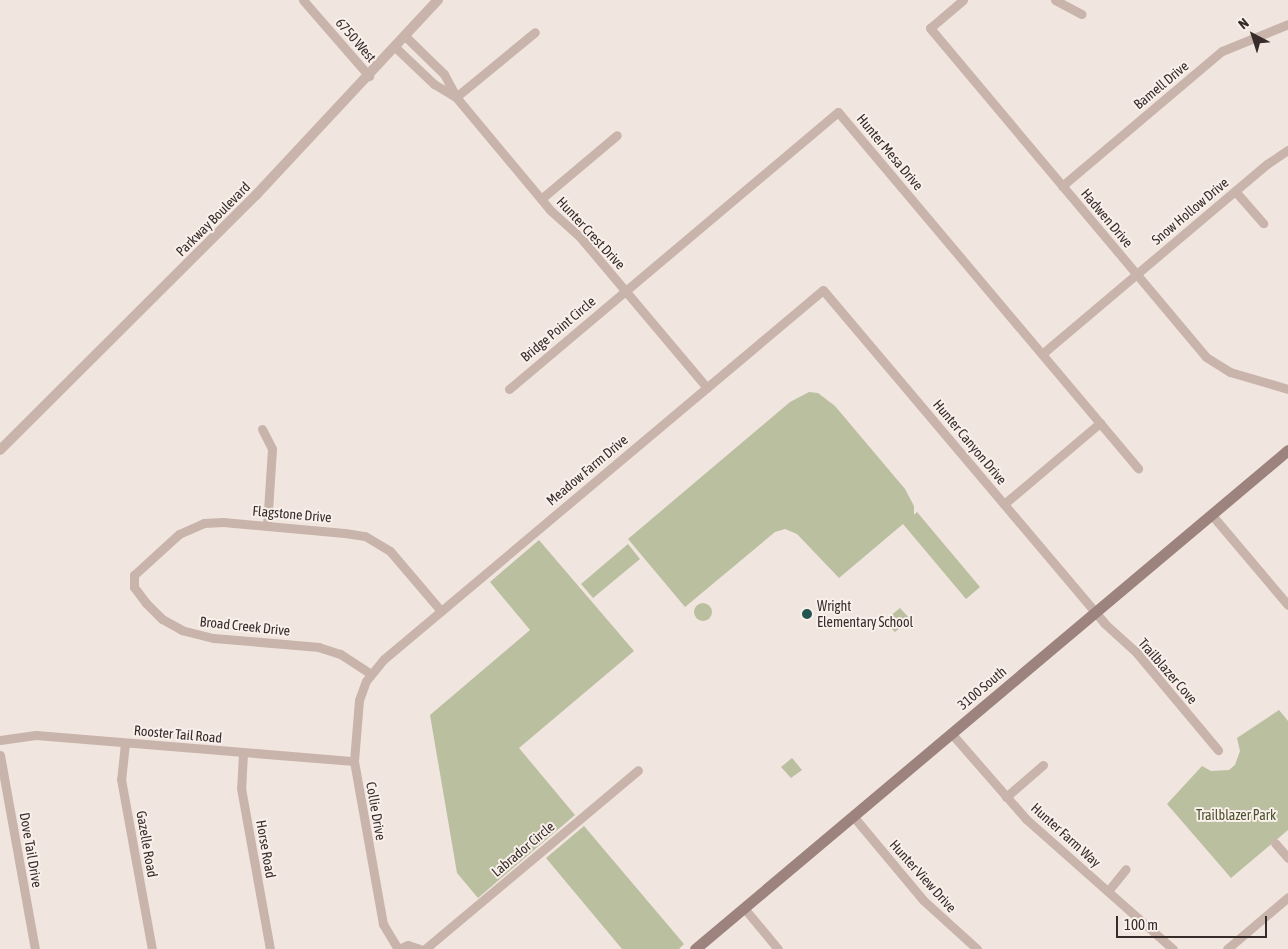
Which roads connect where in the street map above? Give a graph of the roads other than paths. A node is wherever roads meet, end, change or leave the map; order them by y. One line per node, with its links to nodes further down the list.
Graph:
1 (303, 0): 10 (street, 6750 West)
2 (438, 0): 8 (street, Parkway Boulevard)
3 (963, 0): 14 (street, Hadwen Drive)
4 (1056, 0): 5 (street)
5 (1081, 14)
6 (1288, 24): 14 (street, Bamell Drive)
7 (535, 32): 11 (street)
8 (405, 36): 9 (street, Parkway Boulevard); 11 (street, Hunter Crest Drive)
9 (395, 47): 10 (street, Parkway Boulevard); 11 (street, Hunter Crest Drive)
10 (369, 76): 27 (street, Parkway Boulevard)
11 (456, 97): 16 (street, Hunter Crest Drive)
12 (617, 135): 16 (street)
13 (1288, 150): 15 (street, Snow Hollow Drive)
14 (1062, 186): 18 (street, Hadwen Drive)
15 (1235, 191): 17 (street); 18 (street, Snow Hollow Drive)
16 (541, 199): 20 (street, Hunter Crest Drive)
17 (1263, 223)
18 (1136, 274): 21 (street, Snow Hollow Drive); 24 (street, Hadwen Drive)
19 (823, 290): 22 (street, Meadow Farm Drive); 30 (street, Hunter Canyon Drive)
20 (625, 291): 21 (street, Hunter Mesa Drive); 22 (street, Hunter Crest Drive); 23 (street, Bridge Point Circle)
21 (1042, 354): 25 (street, Hunter Mesa Drive)
22 (707, 388): 35 (street, Meadow Farm Drive)
23 (508, 389)
24 (1288, 389)
25 (1100, 423): 29 (street, Hunter Mesa Drive); 30 (street)
26 (262, 429): 32 (street)
27 (0, 450)
28 (1288, 450): 31 (main road, 3100 South)
29 (1138, 468)
30 (1004, 504): 36 (street, Hunter Canyon Drive)
31 (1211, 514): 34 (street); 36 (main road, 3100 South)
32 (267, 526): 33 (street, Flagstone Drive); 35 (street, Flagstone Drive)
33 (133, 582): 37 (street, Broad Creek Drive)
34 (1288, 605)
35 (441, 611): 37 (street, Meadow Farm Drive)
36 (1095, 612): 38 (main road, 3100 South); 41 (street, Trailblazer Cove)
37 (371, 674): 44 (street, Collie Drive)
38 (951, 733): 48 (street, Hunter Farm Way); 49 (main road, 3100 South)
39 (0, 740): 40 (street, Rooster Tail Road)
40 (125, 743): 42 (street, Rooster Tail Road); 57 (street, Gazelle Road)
41 (1218, 750)
42 (244, 753): 44 (street, Rooster Tail Road); 58 (street, Horse Road)
43 (0, 755): 47 (street, Dove Tail Drive)
44 (354, 761): 59 (street, Collie Drive)
45 (1042, 765): 48 (street)
46 (638, 770): 61 (street, Labrador Circle)
47 (4, 795): 56 (street, Dove Tail Drive)
48 (1006, 797): 53 (street, Hunter Farm Way)
49 (853, 816): 55 (main road, 3100 South); 64 (street, Hunter View Drive)
50 (1276, 843): 51 (street)
51 (1288, 858)
52 (1126, 870): 53 (street)
53 (1108, 890): 65 (street, Hunter Farm Way)
54 (1288, 897): 66 (street)
55 (744, 908): 62 (main road, 3100 South); 63 (street)
56 (35, 949)
57 (152, 949)
58 (270, 949)
59 (398, 949): 60 (street)
60 (420, 949)
61 (425, 949)
62 (695, 949)
63 (778, 949)
64 (978, 949)
65 (1173, 949)
66 (1226, 949)

